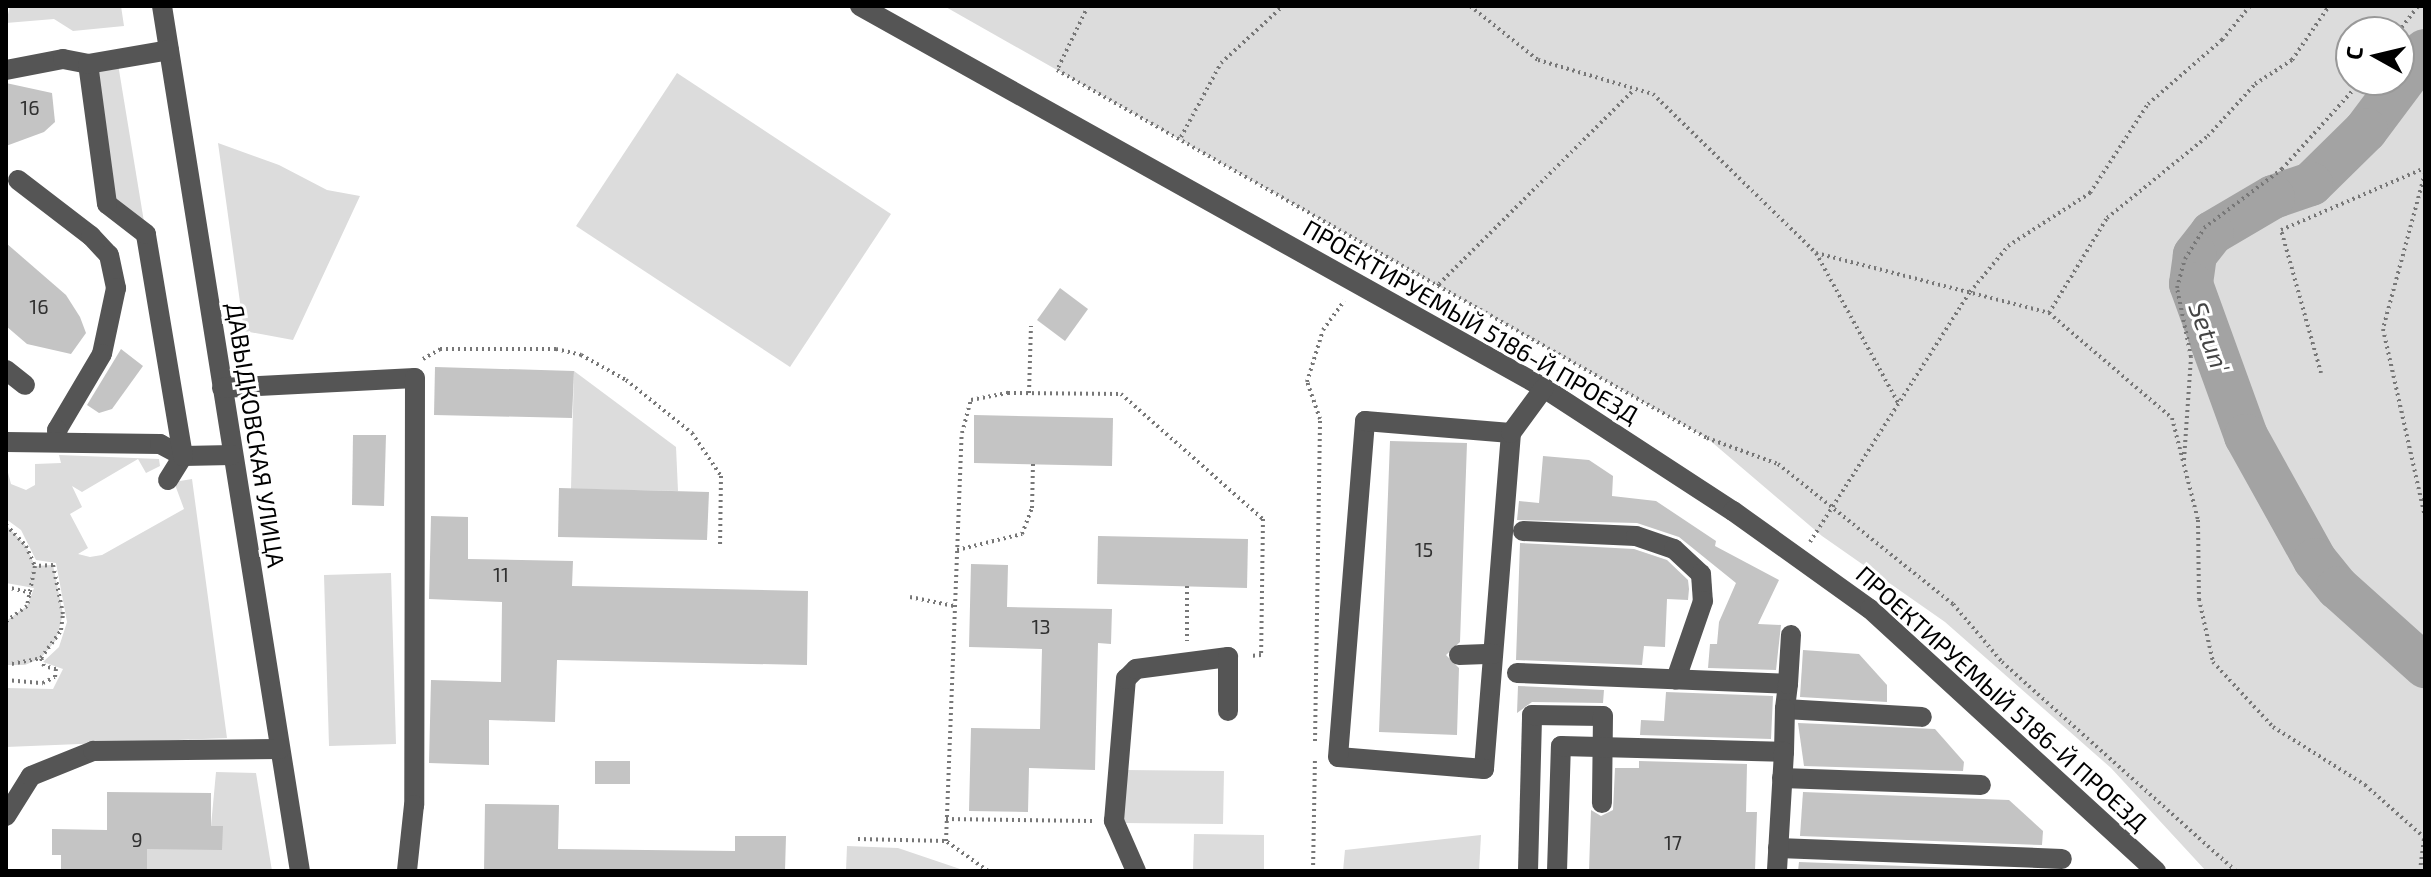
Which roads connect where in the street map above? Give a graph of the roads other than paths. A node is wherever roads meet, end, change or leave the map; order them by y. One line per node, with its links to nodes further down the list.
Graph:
1 (162, 6): 3 (street, ДАВЫДКОВСКАЯ УЛИЦА)
2 (860, 6): 10 (street, ПРОЕКТИРУЕМЫЙ 5186-Й ПРОЕЗД)
3 (169, 50): 4 (street); 9 (street, ДАВЫДКОВСКАЯ УЛИЦА)
4 (88, 64): 5 (street); 15 (street)
5 (6, 70)
6 (18, 180): 13 (street)
7 (6, 370): 8 (street)
8 (25, 385)
9 (222, 388): 14 (street, ДАВЫДКОВСКАЯ УЛИЦА); 37 (street)
10 (1544, 388): 11 (street); 42 (street, ПРОЕКТИРУЕМЫЙ 5186-Й ПРОЕЗД)
11 (1511, 433): 19 (street); 19 (street)
12 (6, 442): 13 (street)
13 (58, 442): 15 (street)
14 (232, 455): 15 (street); 28 (street, ДАВЫДКОВСКАЯ УЛИЦА)
15 (183, 456): 16 (street)
16 (168, 480)
17 (1523, 531): 22 (street)
18 (1791, 635): 23 (street)
19 (1493, 654): 20 (street)
20 (1459, 655)
21 (1517, 673): 22 (street)
22 (1676, 679): 23 (street)
23 (1788, 684): 24 (street)
24 (1785, 709): 26 (street); 29 (street)
25 (1228, 711): 38 (street)
26 (1922, 717)
27 (1602, 746): 29 (street); 32 (street); 39 (street); 40 (street)
28 (280, 749): 33 (street); 36 (street, ДАВЫДКОВСКАЯ УЛИЦА)
29 (1784, 752): 30 (street)
30 (1782, 778): 31 (street); 34 (street)
31 (1981, 785)
32 (1602, 803)
33 (6, 816)
34 (1778, 848): 35 (street); 41 (street)
35 (2062, 859)
36 (300, 871)
37 (407, 871)
38 (1136, 871)
39 (1528, 871)
40 (1557, 871)
41 (1777, 871)
42 (2156, 871)

